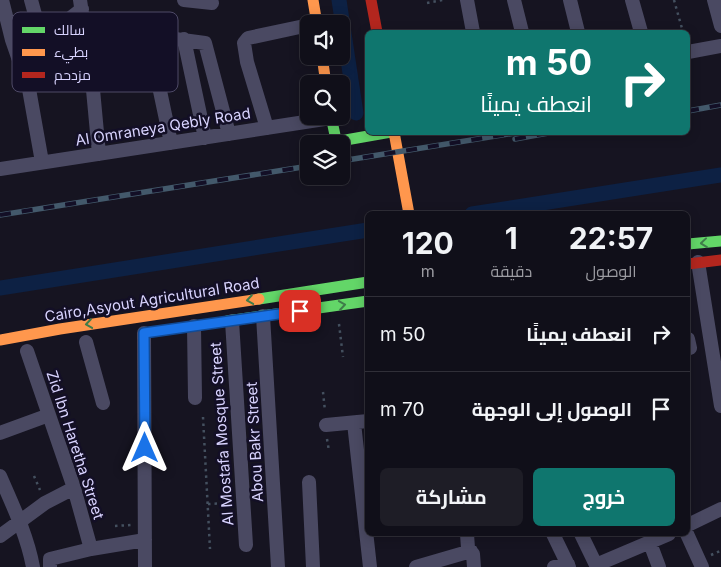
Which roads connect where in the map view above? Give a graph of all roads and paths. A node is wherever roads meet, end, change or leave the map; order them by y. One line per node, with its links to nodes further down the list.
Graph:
1 (2, 0): 25 (street)
2 (184, 0): 12 (street)
3 (313, 0): 14 (main road)
4 (371, 0): 17 (main road)
5 (443, 0): 13 (path)
6 (467, 0): 18 (street)
7 (514, 0): 19 (street)
8 (570, 0): 20 (street)
9 (632, 0): 21 (street)
10 (674, 0): 22 (path)
11 (714, 0): 15 (street)
12 (212, 3)
13 (427, 3)
14 (315, 15)
15 (721, 26)
16 (300, 27): 33 (street)
17 (377, 30)
18 (473, 30)
19 (522, 30)
20 (578, 30)
21 (640, 30)
22 (682, 30)
23 (178, 38): 24 (street)
24 (184, 39): 34 (street); 37 (street)
25 (12, 40)
26 (721, 46): 27 (street)
27 (690, 52)
28 (30, 92): 40 (street)
29 (92, 92): 39 (street)
30 (161, 92): 38 (street)
31 (300, 122): 33 (street, Al Omraneya Qebly Road)
32 (333, 125): 35 (main road)
33 (267, 128): 34 (street, Al Omraneya Qebly Road)
34 (229, 134): 37 (street, Al Omraneya Qebly Road)
35 (375, 135)
36 (393, 135): 42 (main road)
37 (204, 138): 38 (street, Al Omraneya Qebly Road)
38 (171, 143): 39 (street, Al Omraneya Qebly Road)
39 (99, 154): 40 (street, Al Omraneya Qebly Road)
40 (42, 162): 41 (street, Al Omraneya Qebly Road)
41 (0, 169)
42 (409, 211)
43 (721, 241): 44 (main road, one-way to 44)
44 (690, 244)
45 (721, 260): 46 (main road)
46 (693, 263): 60 (street)
47 (365, 282): 54 (main road, Cairo,Asyout Agricultural Road, one-way to 54)
48 (365, 304): 49 (main road, one-way to 48)
49 (336, 306): 50 (main road); 57 (path)
50 (263, 316): 51 (main road); 94 (street, Abou Bakr Street)
51 (232, 321): 52 (main road); 69 (street, Al Mostafa Mosque Street)
52 (199, 325): 58 (street)
53 (144, 333): 82 (street)
54 (0, 340)
55 (86, 342): 59 (street)
56 (27, 351): 61 (street, Zid Ibn Haretha Street)
57 (343, 357)
58 (195, 398)
59 (103, 403)
60 (721, 406)
61 (49, 414): 65 (street); 68 (street, Zid Ibn Haretha Street)
62 (203, 417): 71 (path)
63 (361, 422): 64 (street); 70 (street)
64 (326, 425)
65 (0, 433)
66 (0, 476): 73 (street)
67 (309, 482): 95 (street)
68 (74, 488): 73 (street); 86 (street, Zid Ibn Haretha Street)
69 (243, 502): 71 (path); 84 (street, Al Mostafa Mosque Street)
70 (365, 502)
71 (208, 504): 85 (path)
72 (721, 509): 74 (street)
73 (19, 520): 75 (street); 91 (street)
74 (690, 524)
75 (0, 536)
76 (368, 536): 96 (street)
77 (467, 536): 87 (street)
78 (554, 536): 89 (street)
79 (582, 536): 90 (street)
80 (662, 536): 83 (street)
81 (688, 536): 101 (street)
82 (145, 540): 86 (street); 93 (street)
83 (646, 541): 90 (street); 100 (street)
84 (246, 546)
85 (210, 548)
86 (91, 549): 92 (street)
87 (471, 552): 88 (street); 98 (street)
88 (444, 563): 97 (street)
89 (568, 565): 99 (street)
90 (596, 566)
91 (33, 567)
92 (50, 567)
93 (145, 567)
94 (278, 567)
95 (313, 567)
96 (370, 567)
97 (416, 567)
98 (474, 567)
99 (554, 567)
100 (659, 567)
101 (702, 567)

